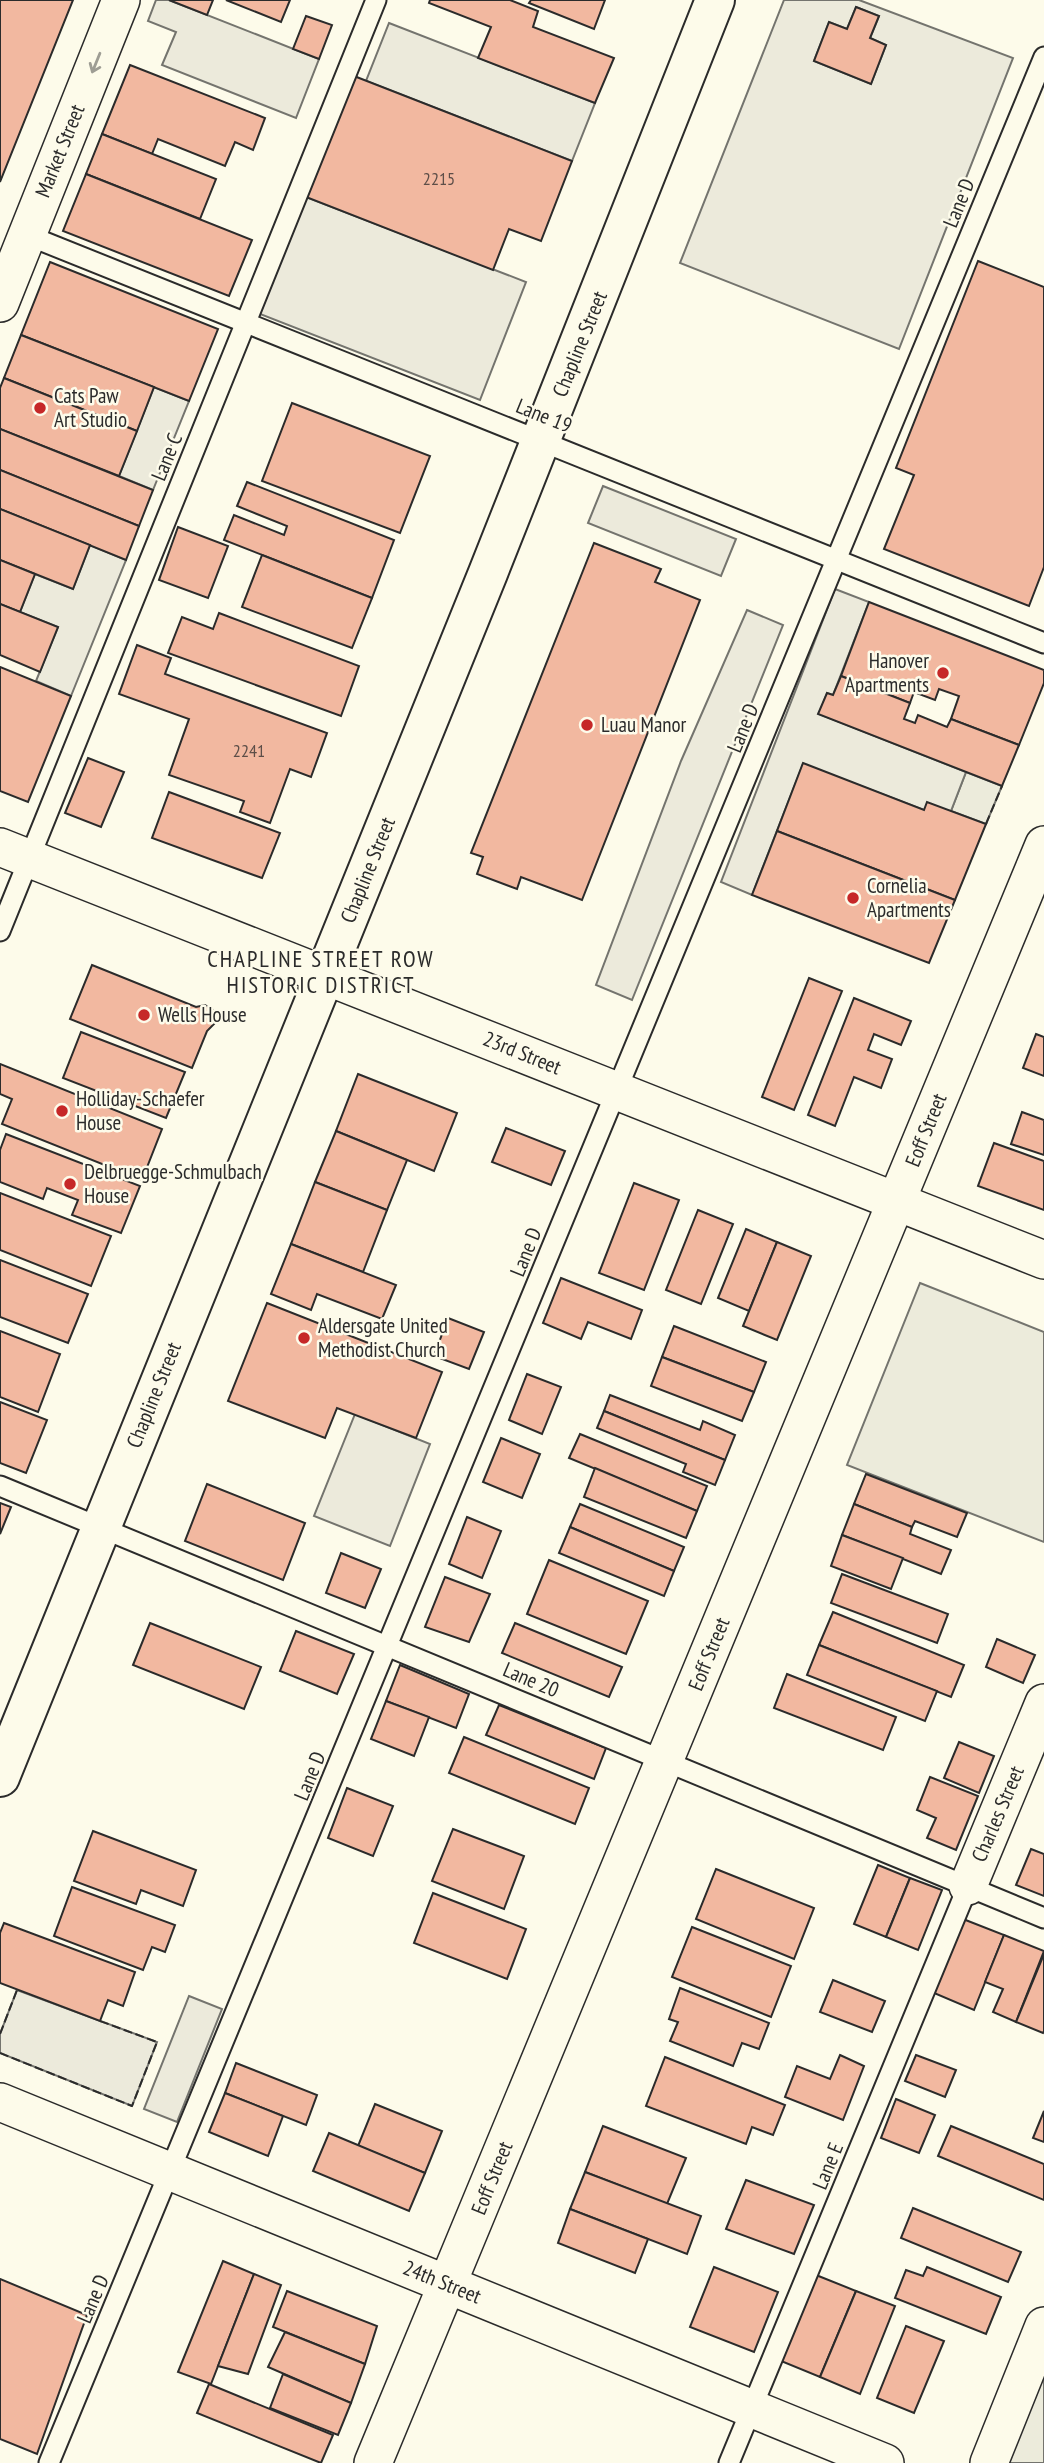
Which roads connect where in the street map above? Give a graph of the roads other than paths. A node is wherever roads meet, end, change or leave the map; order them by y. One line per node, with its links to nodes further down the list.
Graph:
1 (121, 0): 5 (street, Market Street, one-way to 5)
2 (376, 0): 7 (lane, Lane C)
3 (715, 0): 8 (main road, Chapline Street)
4 (1044, 57): 9 (lane, Lane D)
5 (27, 235): 6 (street, Market Street); 7 (lane, Lane 19)
6 (0, 303)
7 (246, 322): 8 (lane, Lane 19); 12 (lane, Lane C)
8 (542, 440): 9 (lane, Lane 19); 14 (main road, Chapline Street)
9 (837, 558): 10 (lane, Lane 19); 15 (lane, Lane D)
10 (1044, 643)
11 (1044, 845): 16 (street, Eoff Street)
12 (15, 852): 13 (lane, Lane C); 14 (street, 23rd Street)
13 (0, 932)
14 (325, 975): 15 (street, 23rd Street); 19 (main road, Chapline Street)
15 (617, 1090): 16 (street, 23rd Street); 20 (lane, Lane D)
16 (896, 1202): 17 (street, 23rd Street); 22 (street, Eoff Street)
17 (1044, 1260)
18 (0, 1486): 19 (lane, Lane 20)
19 (101, 1527): 20 (lane, Lane 20); 23 (main road, Chapline Street)
20 (388, 1645): 22 (lane, Lane 20); 27 (lane, Lane D)
21 (1044, 1703): 24 (street, Charles Street)
22 (665, 1760): 24 (lane, Lane 20); 28 (street, Eoff Street)
23 (0, 1777)
24 (968, 1886): 25 (lane, Lane 20); 30 (lane, Lane E)
25 (1044, 1918)
26 (0, 2102): 27 (street, 24th Street)
27 (171, 2172): 28 (street, 24th Street); 31 (lane, Lane D)
28 (448, 2285): 30 (street, 24th Street); 32 (street, Eoff Street)
29 (1044, 2326): 35 (street)
30 (752, 2409): 33 (lane, Lane E); 34 (street, 24th Street)
31 (49, 2463)
32 (373, 2463)
33 (729, 2463)
34 (885, 2463)
35 (989, 2463)

